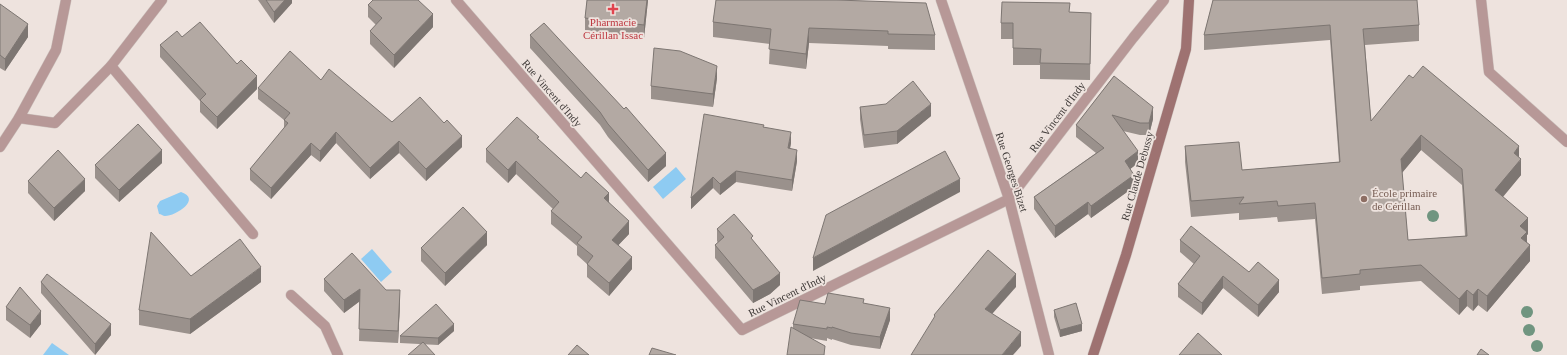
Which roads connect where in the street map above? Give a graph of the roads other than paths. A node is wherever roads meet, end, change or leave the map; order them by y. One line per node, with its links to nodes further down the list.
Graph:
1 (66, 0): 9 (street)
2 (162, 0): 8 (street)
3 (456, 0): 12 (street, Rue Vincent d'Indy)
4 (941, 0): 12 (street, Rue Georges Bizet)
5 (1164, 0): 12 (street, Rue Vincent d'Indy)
6 (1189, 0): 17 (street, Rue Claude Debussy)
7 (1481, 0): 10 (street)
8 (111, 66): 9 (street); 13 (street)
9 (19, 118): 11 (street)
10 (1567, 142)
11 (0, 147)
12 (1009, 200): 16 (street, Rue Georges Bizet)
13 (253, 234)
14 (291, 295): 15 (street)
15 (338, 355)
16 (1049, 355)
17 (1093, 355)

